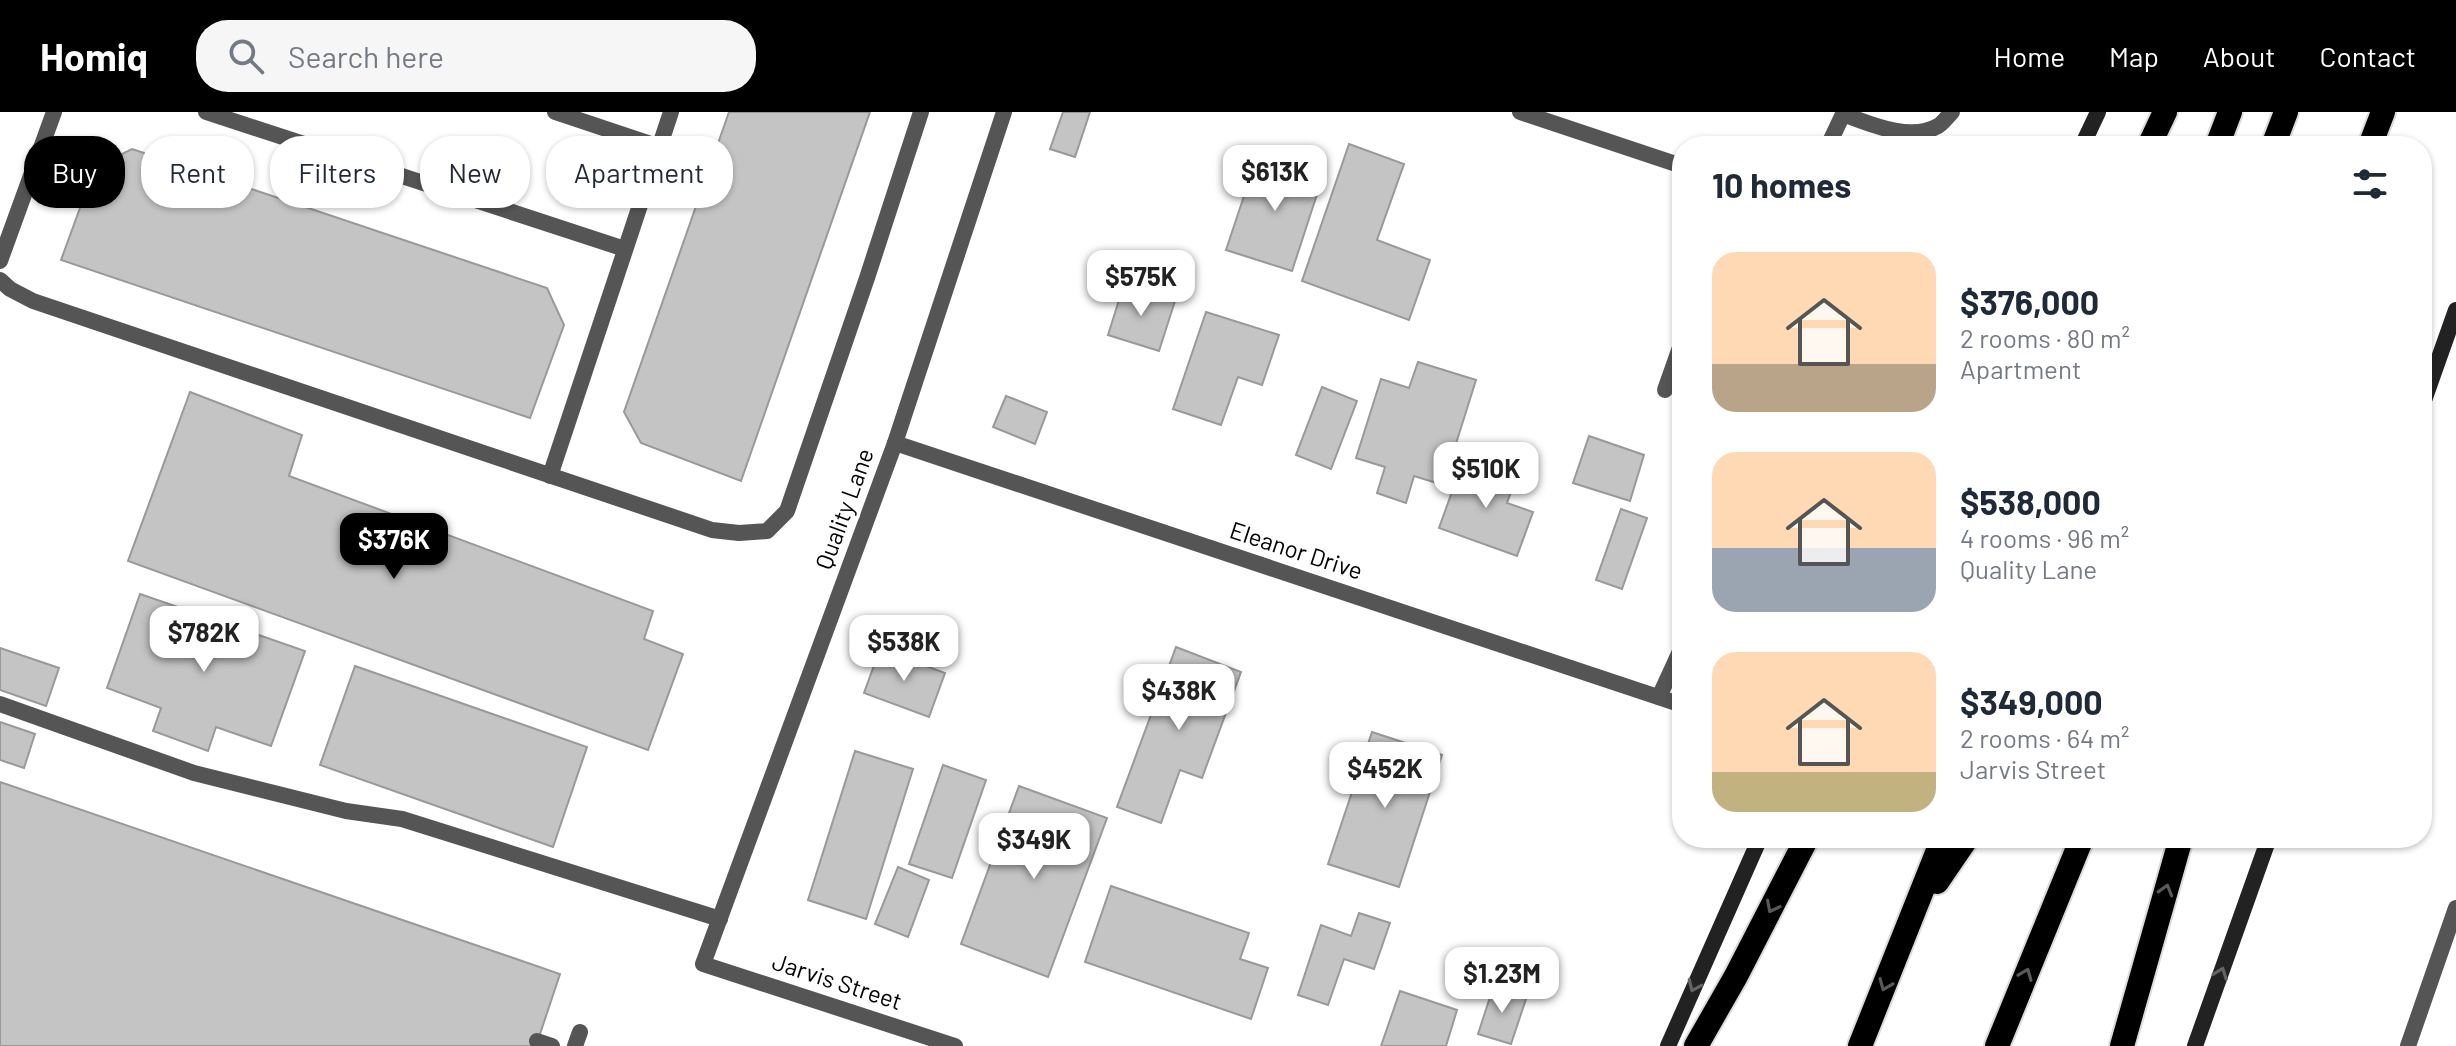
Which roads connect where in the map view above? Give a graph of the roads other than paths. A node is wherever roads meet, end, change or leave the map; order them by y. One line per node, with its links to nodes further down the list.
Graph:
1 (54, 112): 26 (street)
2 (206, 112): 25 (street)
3 (555, 112): 15 (street)
4 (671, 112): 16 (street)
5 (921, 112): 33 (street)
6 (1004, 112): 32 (street, Quality Lane)
7 (1520, 112): 23 (street)
8 (1952, 112): 14 (street)
9 (2098, 112): 18 (main road)
10 (2165, 112): 19 (highway)
11 (2230, 112): 20 (highway)
12 (2286, 112): 21 (highway)
13 (2383, 112): 22 (highway)
14 (1843, 113): 17 (street)
15 (627, 136)
16 (663, 136)
17 (1833, 136)
18 (2087, 136)
19 (2154, 136)
20 (2221, 136)
21 (2277, 136)
22 (2374, 136)
23 (1672, 163)
24 (639, 208): 25 (street)
25 (625, 249): 33 (street)
26 (0, 261)
27 (0, 280): 33 (street)
28 (2456, 310): 30 (main road)
29 (1672, 370): 31 (street)
30 (2432, 378)
31 (1665, 390)
32 (895, 443): 35 (street, Eleanor Drive); 46 (street, Quality Lane)
33 (550, 476)
34 (1672, 669): 35 (street)
35 (1659, 697): 36 (street, Eleanor Drive)
36 (1672, 702)
37 (0, 704): 46 (street)
38 (1756, 848): 50 (main road, one-way to 50)
39 (1802, 848): 51 (highway, one-way to 51)
40 (1939, 848): 47 (highway)
41 (1960, 848): 47 (highway)
42 (2078, 848): 53 (highway, one-way to 42)
43 (2178, 848): 54 (highway, one-way to 43)
44 (2265, 848): 55 (main road, one-way to 44)
45 (2456, 908): 56 (street)
46 (720, 919): 48 (street, Quality Lane)
47 (1909, 924): 52 (highway, one-way to 52)
48 (703, 964): 49 (street, Jarvis Street)
49 (955, 1046)
50 (1668, 1046)
51 (1696, 1046)
52 (1860, 1046)
53 (1997, 1046)
54 (2122, 1046)
55 (2195, 1046)
56 (2408, 1046)

